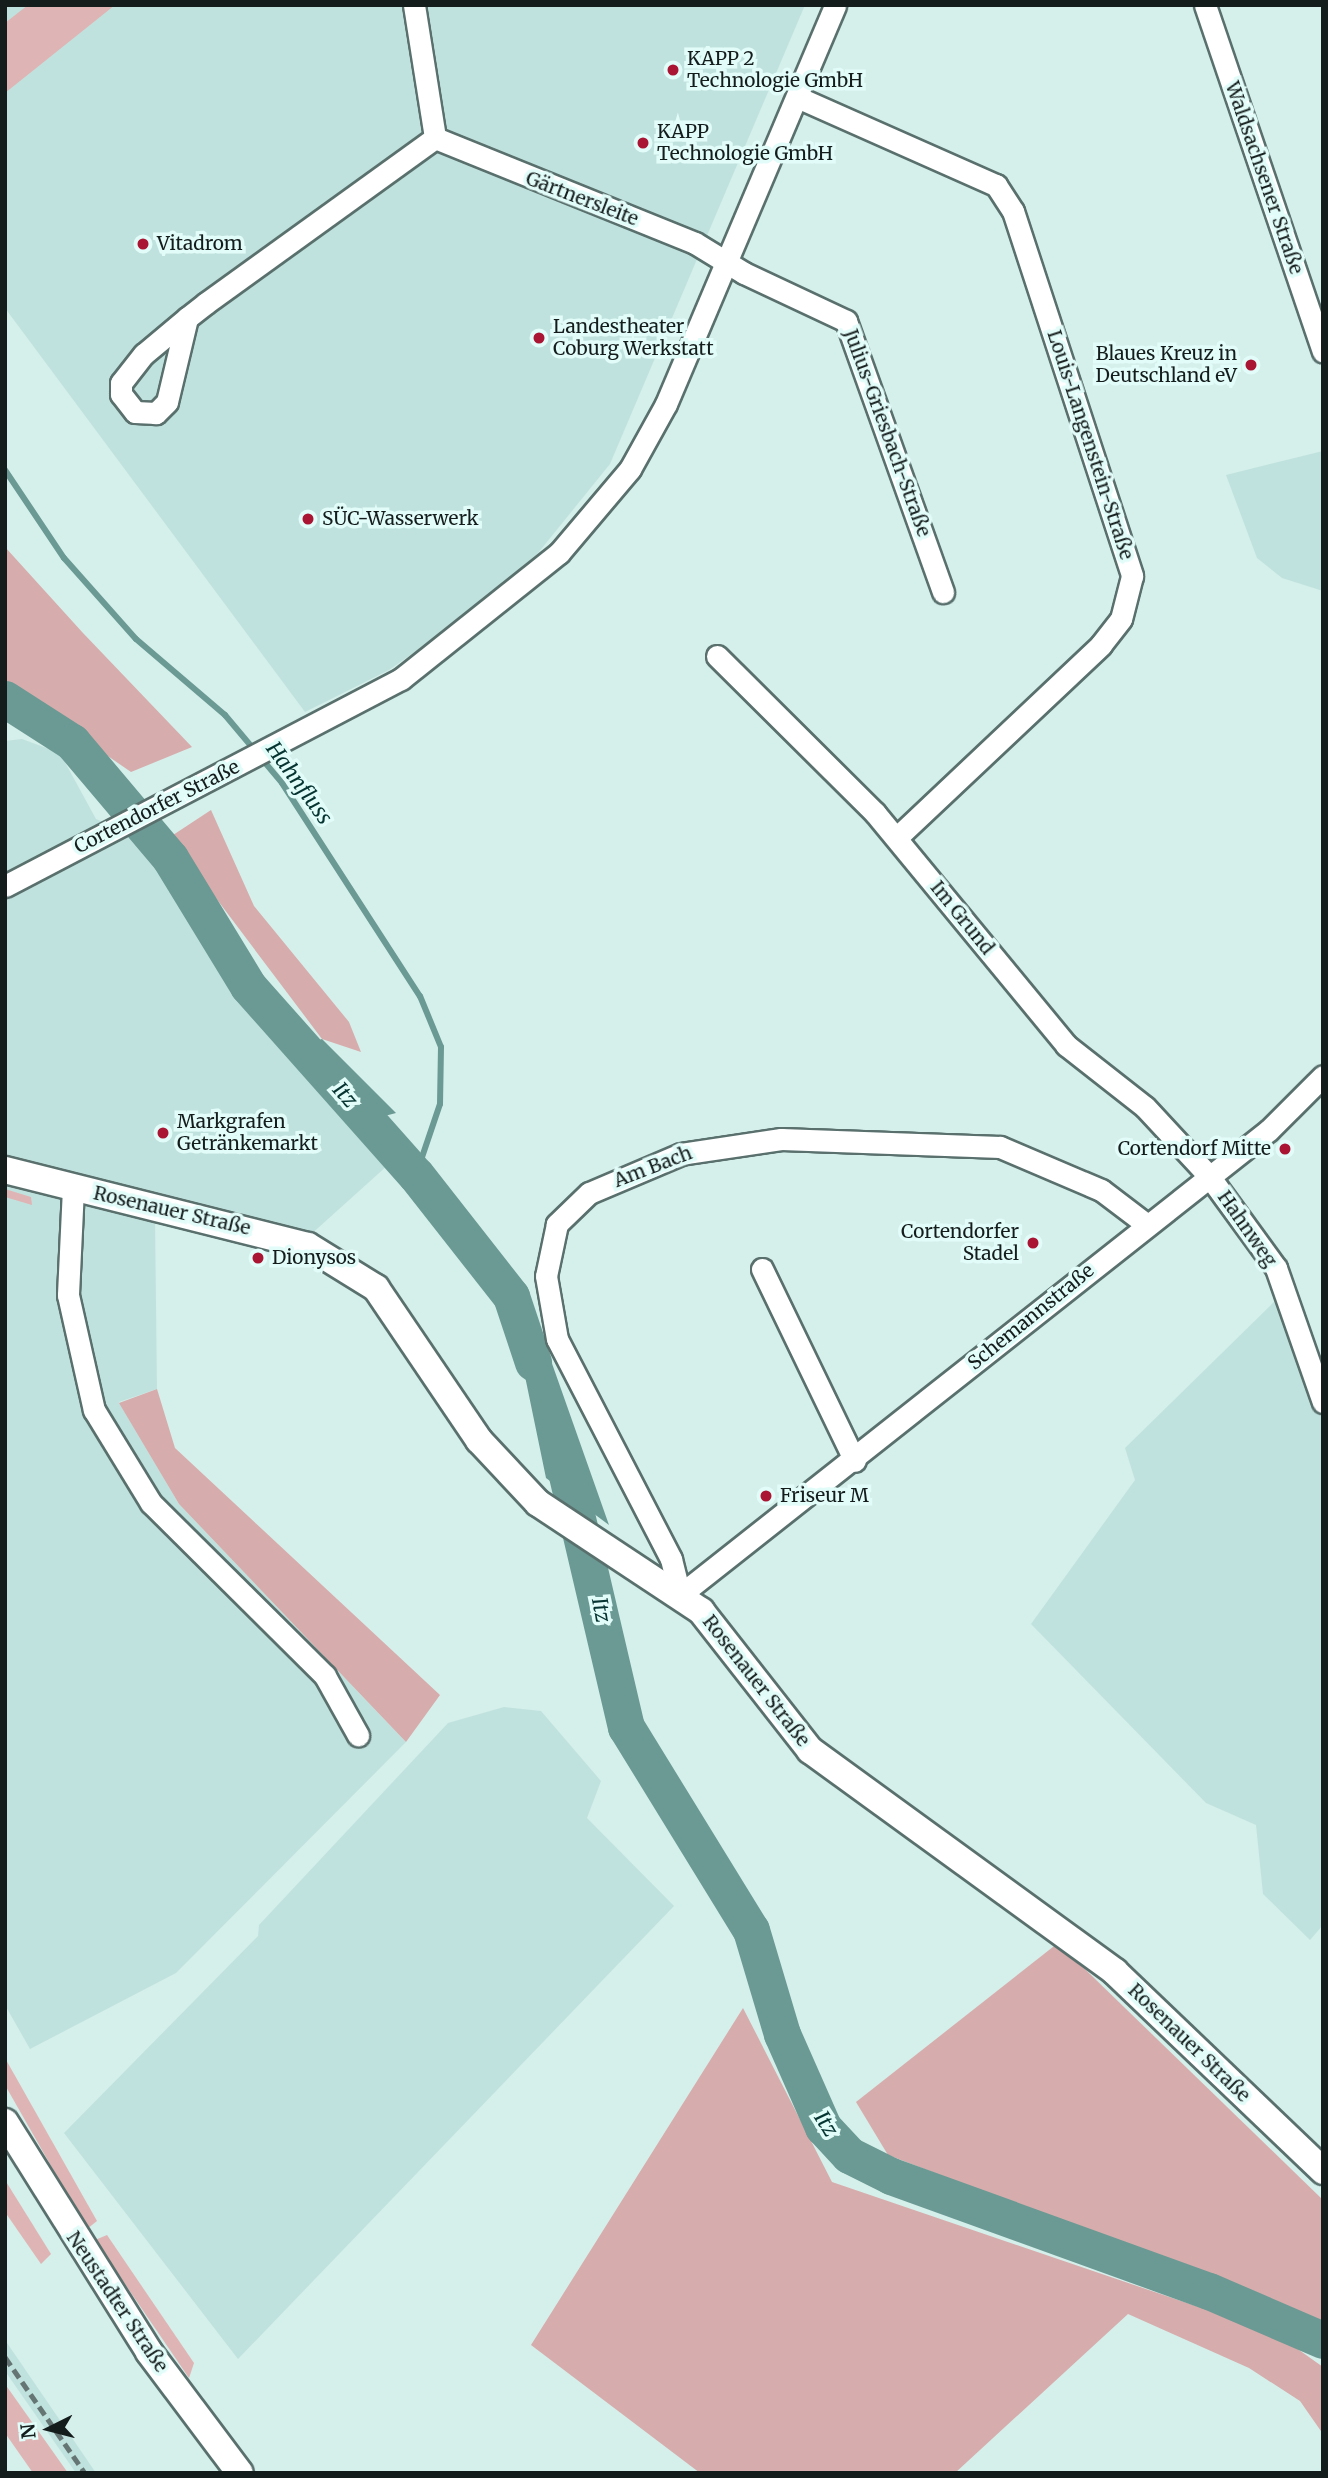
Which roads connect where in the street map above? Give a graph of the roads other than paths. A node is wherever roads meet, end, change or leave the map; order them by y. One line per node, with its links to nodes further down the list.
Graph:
1 (414, 5): 5 (street)
2 (835, 5): 4 (street, Cortendorfer Straße)
3 (1205, 5): 8 (street, Waldsachsener Straße)
4 (797, 97): 6 (street, Cortendorfer Straße); 11 (street, Louis-Langenstein-Straße)
5 (435, 138): 6 (street, Gärtnersleite); 7 (street)
6 (729, 261): 9 (street, Julius-Griesbach-Straße); 12 (street, Cortendorfer Straße)
7 (187, 318)
8 (1323, 351)
9 (943, 592)
10 (717, 656): 11 (street, Im Grund)
11 (897, 837): 15 (street, Im Grund)
12 (5, 886)
13 (1323, 1076): 15 (street)
14 (5, 1170): 16 (street, Rosenauer Straße)
15 (1209, 1176): 17 (street, Schemannstraße); 19 (street, Hahnweg)
16 (73, 1188): 21 (street, Rosenauer Straße); 22 (street, Rosenauer Straße)
17 (1146, 1224): 20 (street, Schemannstraße); 21 (street, Am Bach)
18 (762, 1269): 20 (street)
19 (1323, 1402)
20 (855, 1461): 21 (street, Schemannstraße)
21 (680, 1595): 24 (street, Rosenauer Straße)
22 (358, 1735)
23 (5, 2122): 25 (street, Neustadter Straße)
24 (1323, 2172)
25 (240, 2473)

